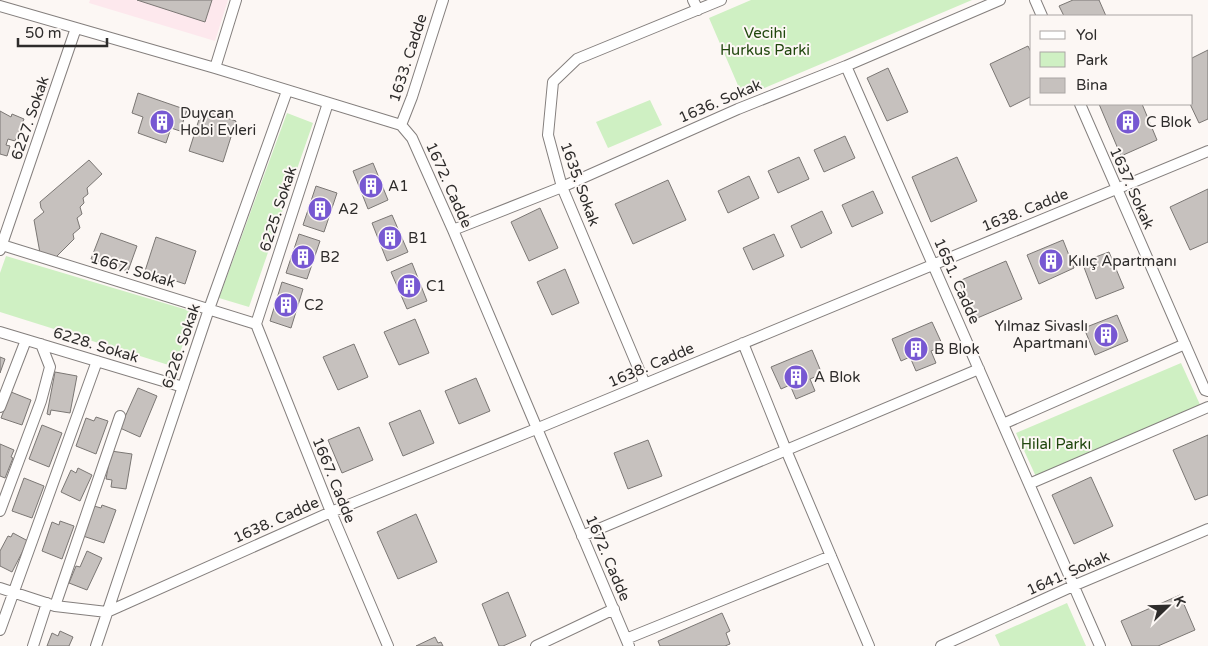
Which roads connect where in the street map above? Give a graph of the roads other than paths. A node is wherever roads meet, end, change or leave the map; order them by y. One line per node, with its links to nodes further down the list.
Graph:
1 (236, 0): 12 (street)
2 (443, 0): 16 (street, 1633. Cadde)
3 (693, 0): 8 (street)
4 (721, 0): 8 (street, 1635. Sokak)
5 (1000, 0): 11 (street, 1636. Sokak)
6 (1035, 0): 9 (street)
7 (1, 4): 10 (street)
8 (698, 10): 18 (street, 1635. Sokak)
9 (1042, 15)
10 (76, 28): 12 (street); 21 (street, 6227. Sokak)
11 (846, 66): 18 (street, 1636. Sokak); 22 (street, 1651. Cadde)
12 (215, 68): 13 (street)
13 (287, 91): 14 (street); 23 (street, 6226. Sokak)
14 (328, 103): 16 (street); 24 (street, 6225. Sokak)
15 (1080, 105): 19 (street, 1637. Sokak)
16 (400, 126): 20 (street, 1672. Cadde)
17 (1208, 151): 19 (street, 1638. Cadde)
18 (562, 187): 20 (street, 1636. Sokak); 32 (street, 1635. Sokak)
19 (1116, 189): 22 (street, 1638. Cadde); 29 (street, 1637. Sokak)
20 (453, 230): 39 (street, 1672. Cadde)
21 (0, 247): 23 (street, 1667. Sokak)
22 (934, 264): 27 (street, 1638. Cadde); 31 (street, 1651. Cadde)
23 (209, 309): 24 (street, 1667. Sokak); 33 (street, 6226. Sokak)
24 (256, 324): 43 (street, 1667. Cadde)
25 (0, 332): 26 (street, 6228. Sokak)
26 (26, 340): 28 (street, 6228. Sokak); 35 (street)
27 (743, 343): 32 (street, 1638. Cadde); 40 (street)
28 (41, 344): 30 (street, 6228. Sokak); 42 (street)
29 (1185, 344): 34 (street, 1637. Sokak); 38 (street)
30 (98, 360): 33 (street, 6228. Sokak); 49 (street)
31 (979, 369): 38 (street, 1651. Cadde); 40 (street)
32 (645, 384): 39 (street, 1638. Cadde)
33 (183, 387): 52 (street, 6226. Sokak)
34 (1208, 391)
35 (0, 407)
36 (1208, 407): 41 (street)
37 (120, 416): 50 (street)
38 (1003, 424): 41 (street, 1651. Cadde)
39 (536, 429): 43 (street, 1638. Cadde); 45 (street, 1672. Cadde)
40 (786, 450): 45 (street); 46 (street)
41 (1029, 484): 47 (street, 1651. Cadde)
42 (0, 511)
43 (331, 512): 52 (street, 1638. Cadde); 57 (street, 1667. Cadde)
44 (1208, 529): 47 (street, 1641. Sokak)
45 (582, 536): 51 (street, 1672. Cadde)
46 (831, 556): 54 (street); 59 (street)
47 (1073, 586): 60 (street, 1641. Sokak); 61 (street, 1651. Cadde)
48 (0, 588): 49 (street)
49 (13, 592): 50 (street); 53 (street)
50 (51, 605): 52 (street); 55 (street)
51 (614, 609): 54 (street, 1672. Cadde); 58 (street)
52 (107, 612): 56 (street, 6226. Sokak)
53 (0, 630)
54 (627, 642)
55 (33, 646)
56 (96, 646)
57 (388, 646)
58 (536, 646)
59 (869, 646)
60 (941, 646)
61 (1100, 646)

